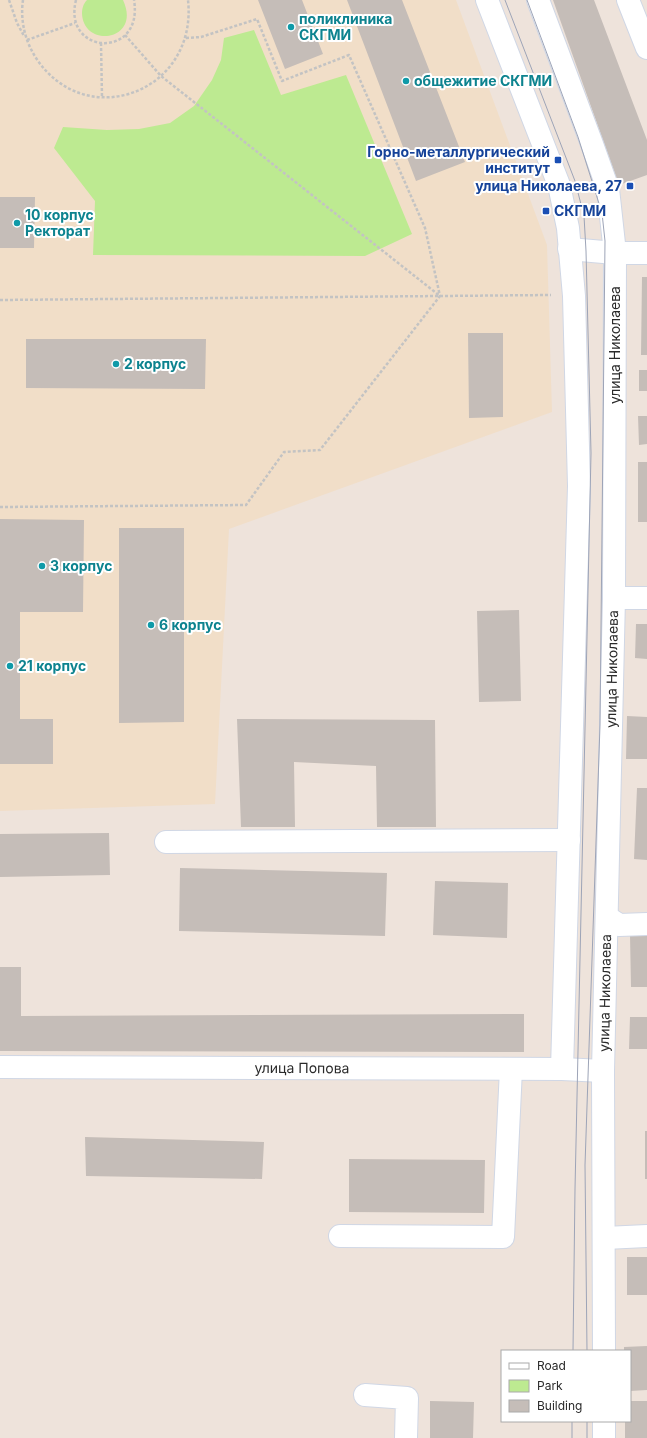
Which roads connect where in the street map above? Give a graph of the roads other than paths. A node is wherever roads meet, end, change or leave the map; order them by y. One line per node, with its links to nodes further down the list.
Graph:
1 (487, 0): 5 (street)
2 (538, 0): 6 (street, улица Николаева)
3 (628, 0): 4 (street)
4 (647, 48)
5 (569, 249): 6 (street); 10 (street)
6 (615, 253): 7 (street); 8 (street, улица Николаева)
7 (647, 253)
8 (614, 598): 9 (street); 12 (street, улица Николаева)
9 (647, 598)
10 (569, 840): 11 (street); 16 (street)
11 (166, 842)
12 (607, 917): 13 (street); 17 (street, улица Николаева)
13 (647, 924)
14 (0, 1067): 15 (street, улица Попова)
15 (511, 1069): 16 (street, улица Попова); 18 (street)
16 (562, 1069): 17 (street, улица Попова)
17 (603, 1071): 20 (street, улица Николаева)
18 (340, 1236)
19 (647, 1236): 20 (street)
20 (605, 1238): 21 (street, улица Николаева)
21 (604, 1350)
22 (364, 1395): 24 (street)
23 (604, 1422): 25 (street)
24 (406, 1438)
25 (604, 1438)

